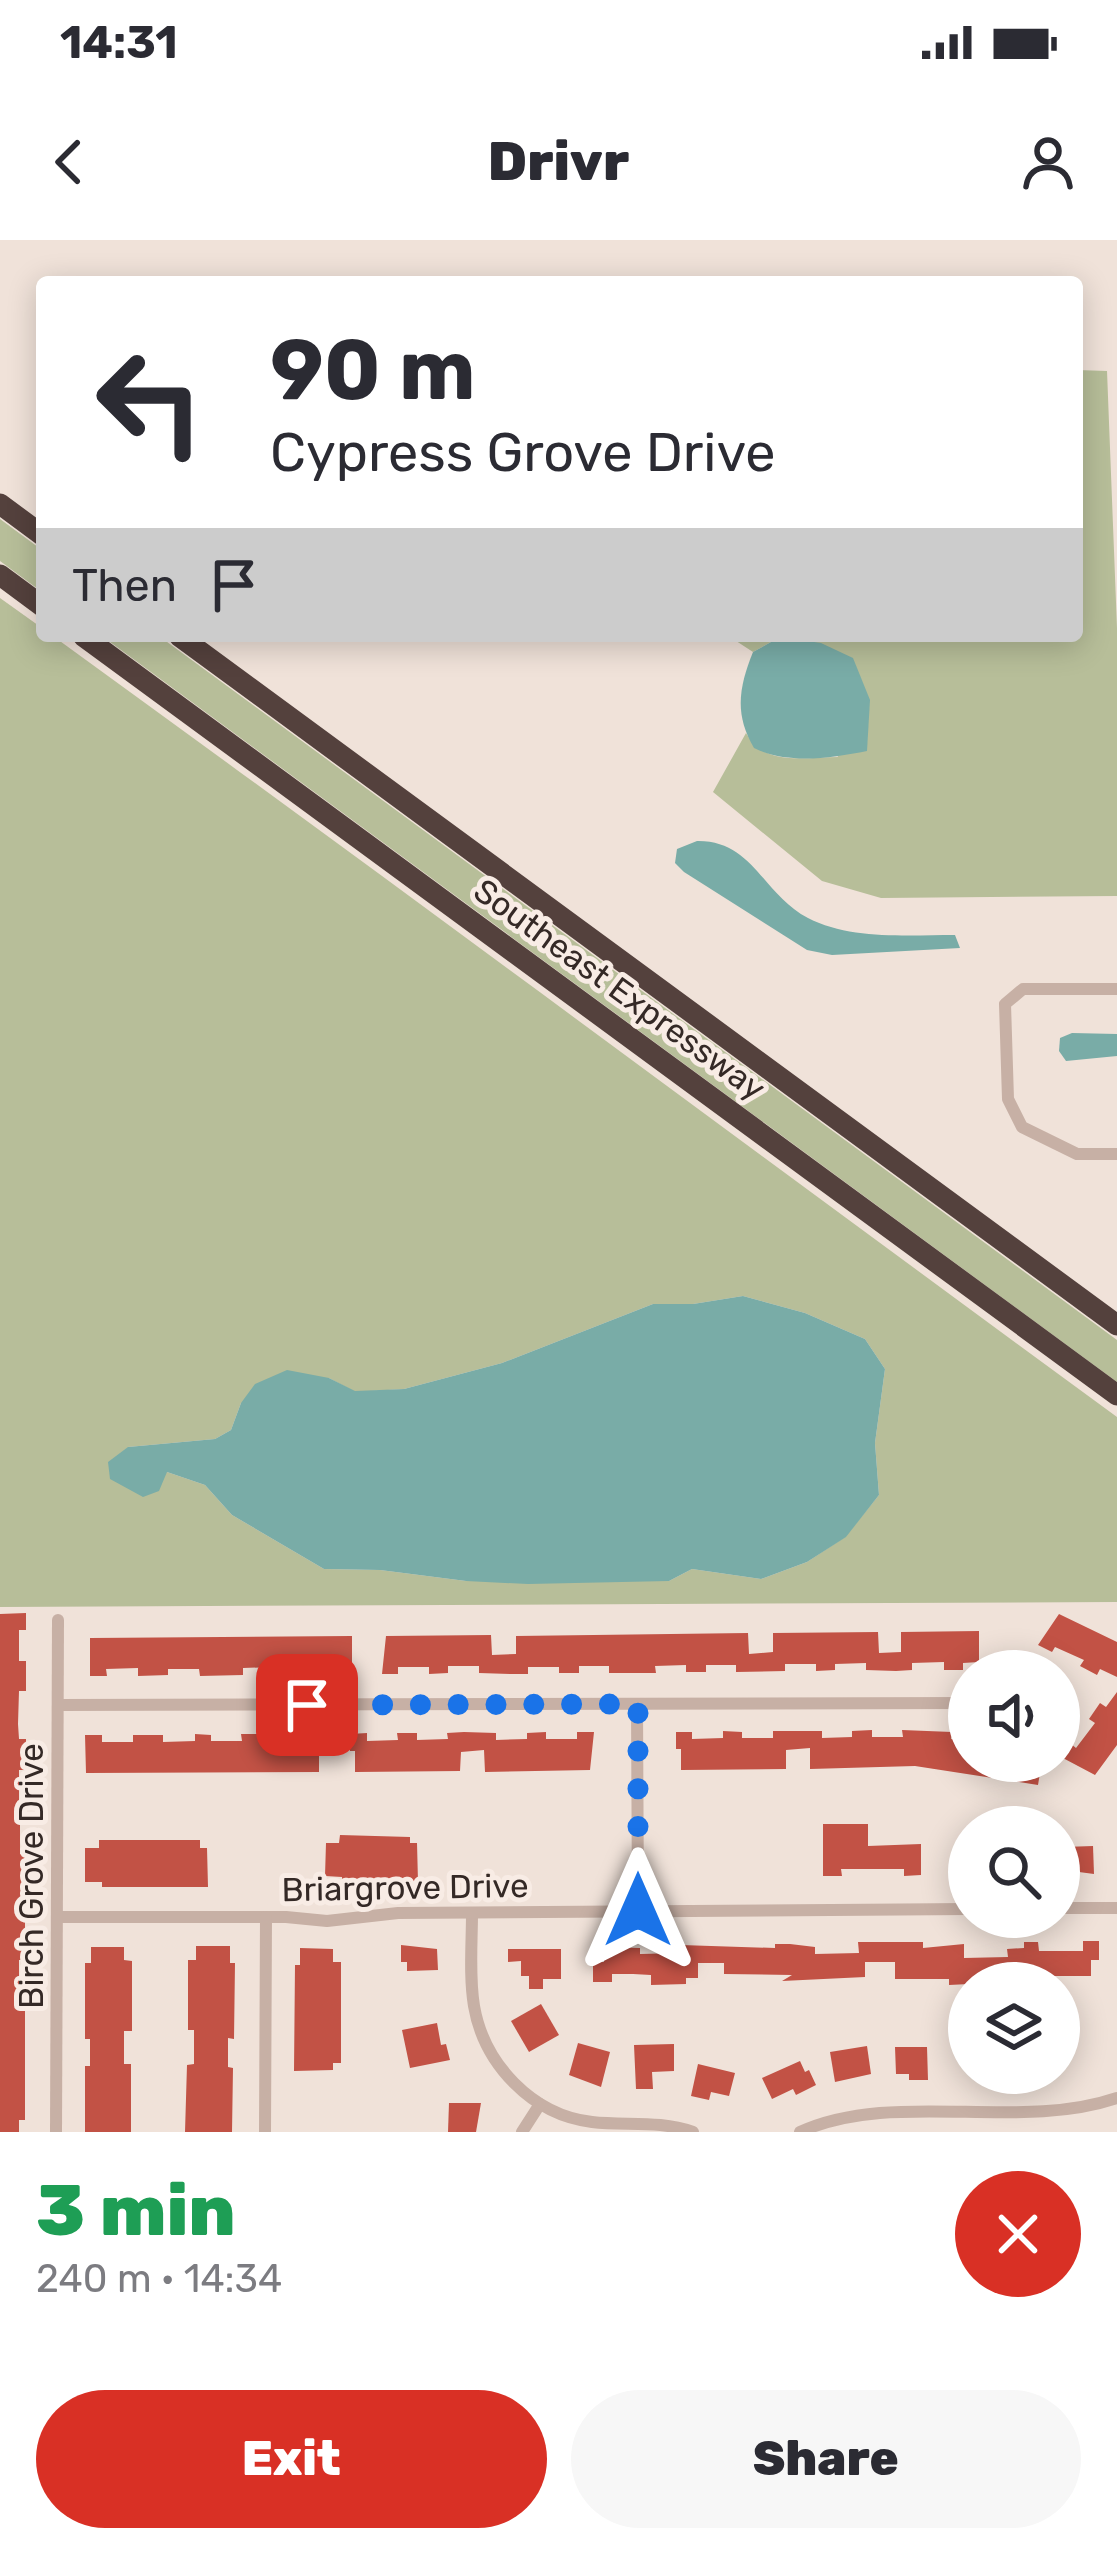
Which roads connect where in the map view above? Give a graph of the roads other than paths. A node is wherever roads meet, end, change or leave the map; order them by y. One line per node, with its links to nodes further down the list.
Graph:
1 (0, 504): 2 (highway)
2 (36, 531)
3 (0, 575): 4 (highway)
4 (36, 602)
5 (91, 642): 10 (highway, Southeast Expressway)
6 (187, 642): 9 (highway, Southeast Expressway)
7 (1117, 989): 8 (street)
8 (1117, 1154)
9 (1117, 1325)
10 (1117, 1395)
11 (58, 1620): 14 (street, Birch Grove Drive)
12 (948, 1703): 13 (street)
13 (638, 1704): 14 (street); 18 (street)
14 (58, 1706): 20 (street, Birch Grove Drive)
15 (1080, 1908): 16 (street)
16 (1117, 1908)
17 (948, 1909): 18 (street, Briargrove Drive)
18 (638, 1910): 19 (street, Briargrove Drive)
19 (472, 1912): 21 (street, Briargrove Drive); 23 (street)
20 (57, 1917): 21 (street, Briargrove Drive); 25 (street, Birch Grove Drive)
21 (266, 1917): 26 (street)
22 (1117, 2098): 24 (street)
23 (539, 2104): 27 (street); 28 (street)
24 (1014, 2116): 29 (street); 30 (street)
25 (56, 2132)
26 (265, 2132)
27 (522, 2132)
28 (693, 2132)
29 (800, 2132)
30 (1014, 2132)

